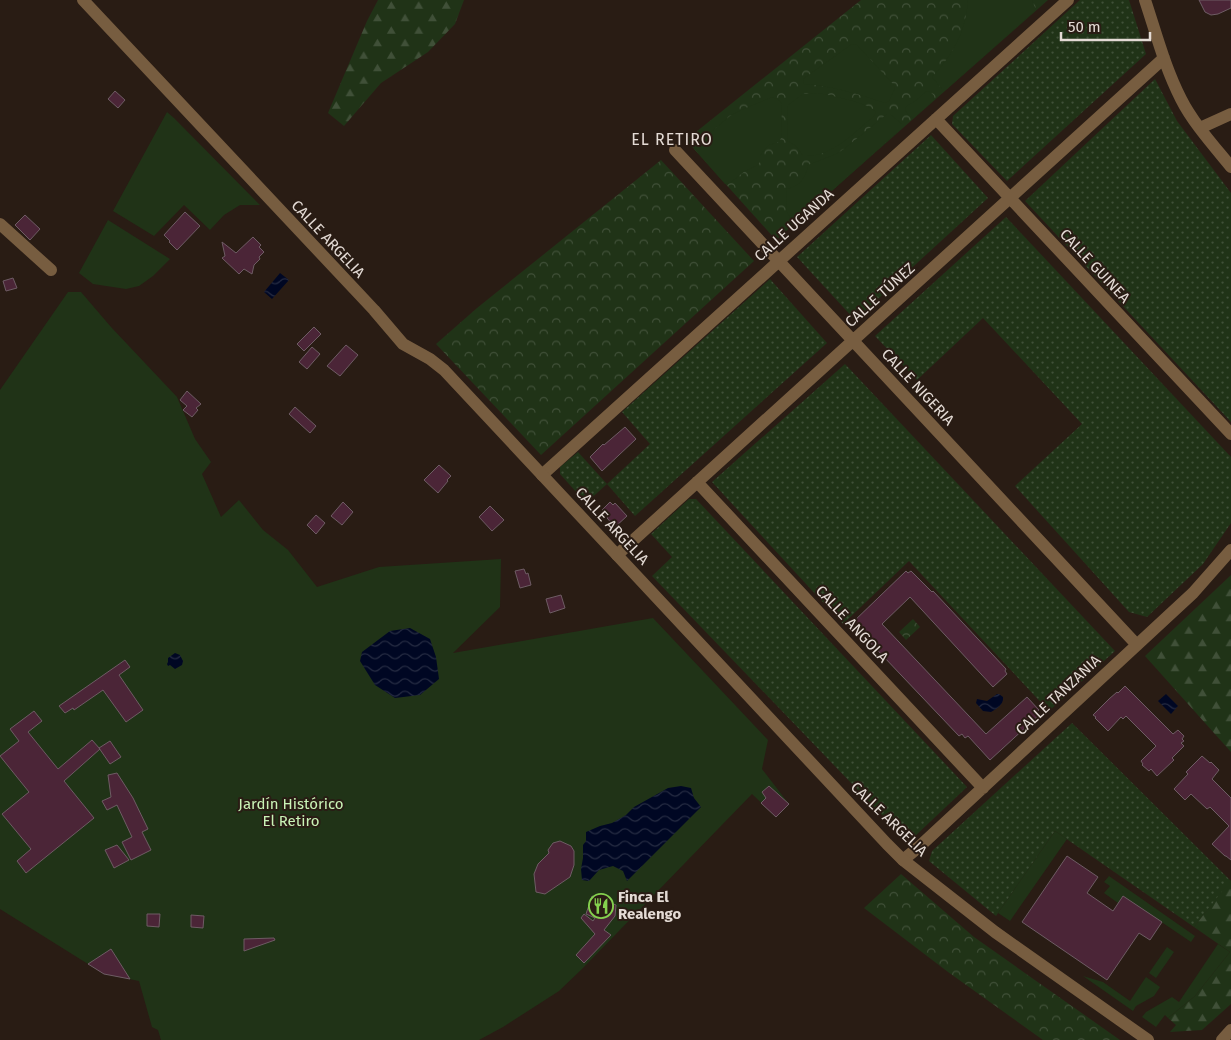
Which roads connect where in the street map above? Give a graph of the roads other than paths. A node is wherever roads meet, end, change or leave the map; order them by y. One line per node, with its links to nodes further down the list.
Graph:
1 (83, 0): 16 (street, CALLE ARGELIA)
2 (1068, 0): 6 (street, CALLE UGANDA)
3 (1146, 0): 4 (street)
4 (1164, 58): 7 (street); 10 (street, CALLE TÚNEZ)
5 (1231, 114): 7 (street)
6 (936, 119): 10 (street, CALLE GUINEA); 12 (street, CALLE UGANDA)
7 (1200, 128): 9 (street)
8 (675, 150): 12 (street, CALLE NIGERIA)
9 (1231, 168)
10 (1010, 199): 14 (street, CALLE TÚNEZ); 15 (street, CALLE GUINEA)
11 (0, 224): 13 (street)
12 (778, 261): 14 (street, CALLE NIGERIA); 16 (street, CALLE UGANDA)
13 (50, 270)
14 (853, 341): 17 (street, CALLE TÚNEZ); 20 (street, CALLE NIGERIA)
15 (1231, 434)
16 (542, 475): 19 (street, CALLE ARGELIA)
17 (697, 482): 19 (street, CALLE TÚNEZ); 21 (street, CALLE ANGOLA)
18 (1231, 550): 20 (street, CALLE TANZANIA)
19 (617, 555): 22 (street, CALLE ARGELIA)
20 (1136, 645): 21 (street, CALLE TANZANIA)
21 (983, 788): 22 (street, CALLE TANZANIA)
22 (903, 860): 24 (street, CALLE ARGELIA)
23 (1231, 1030): 25 (street)
24 (1148, 1040)
25 (1222, 1040)

